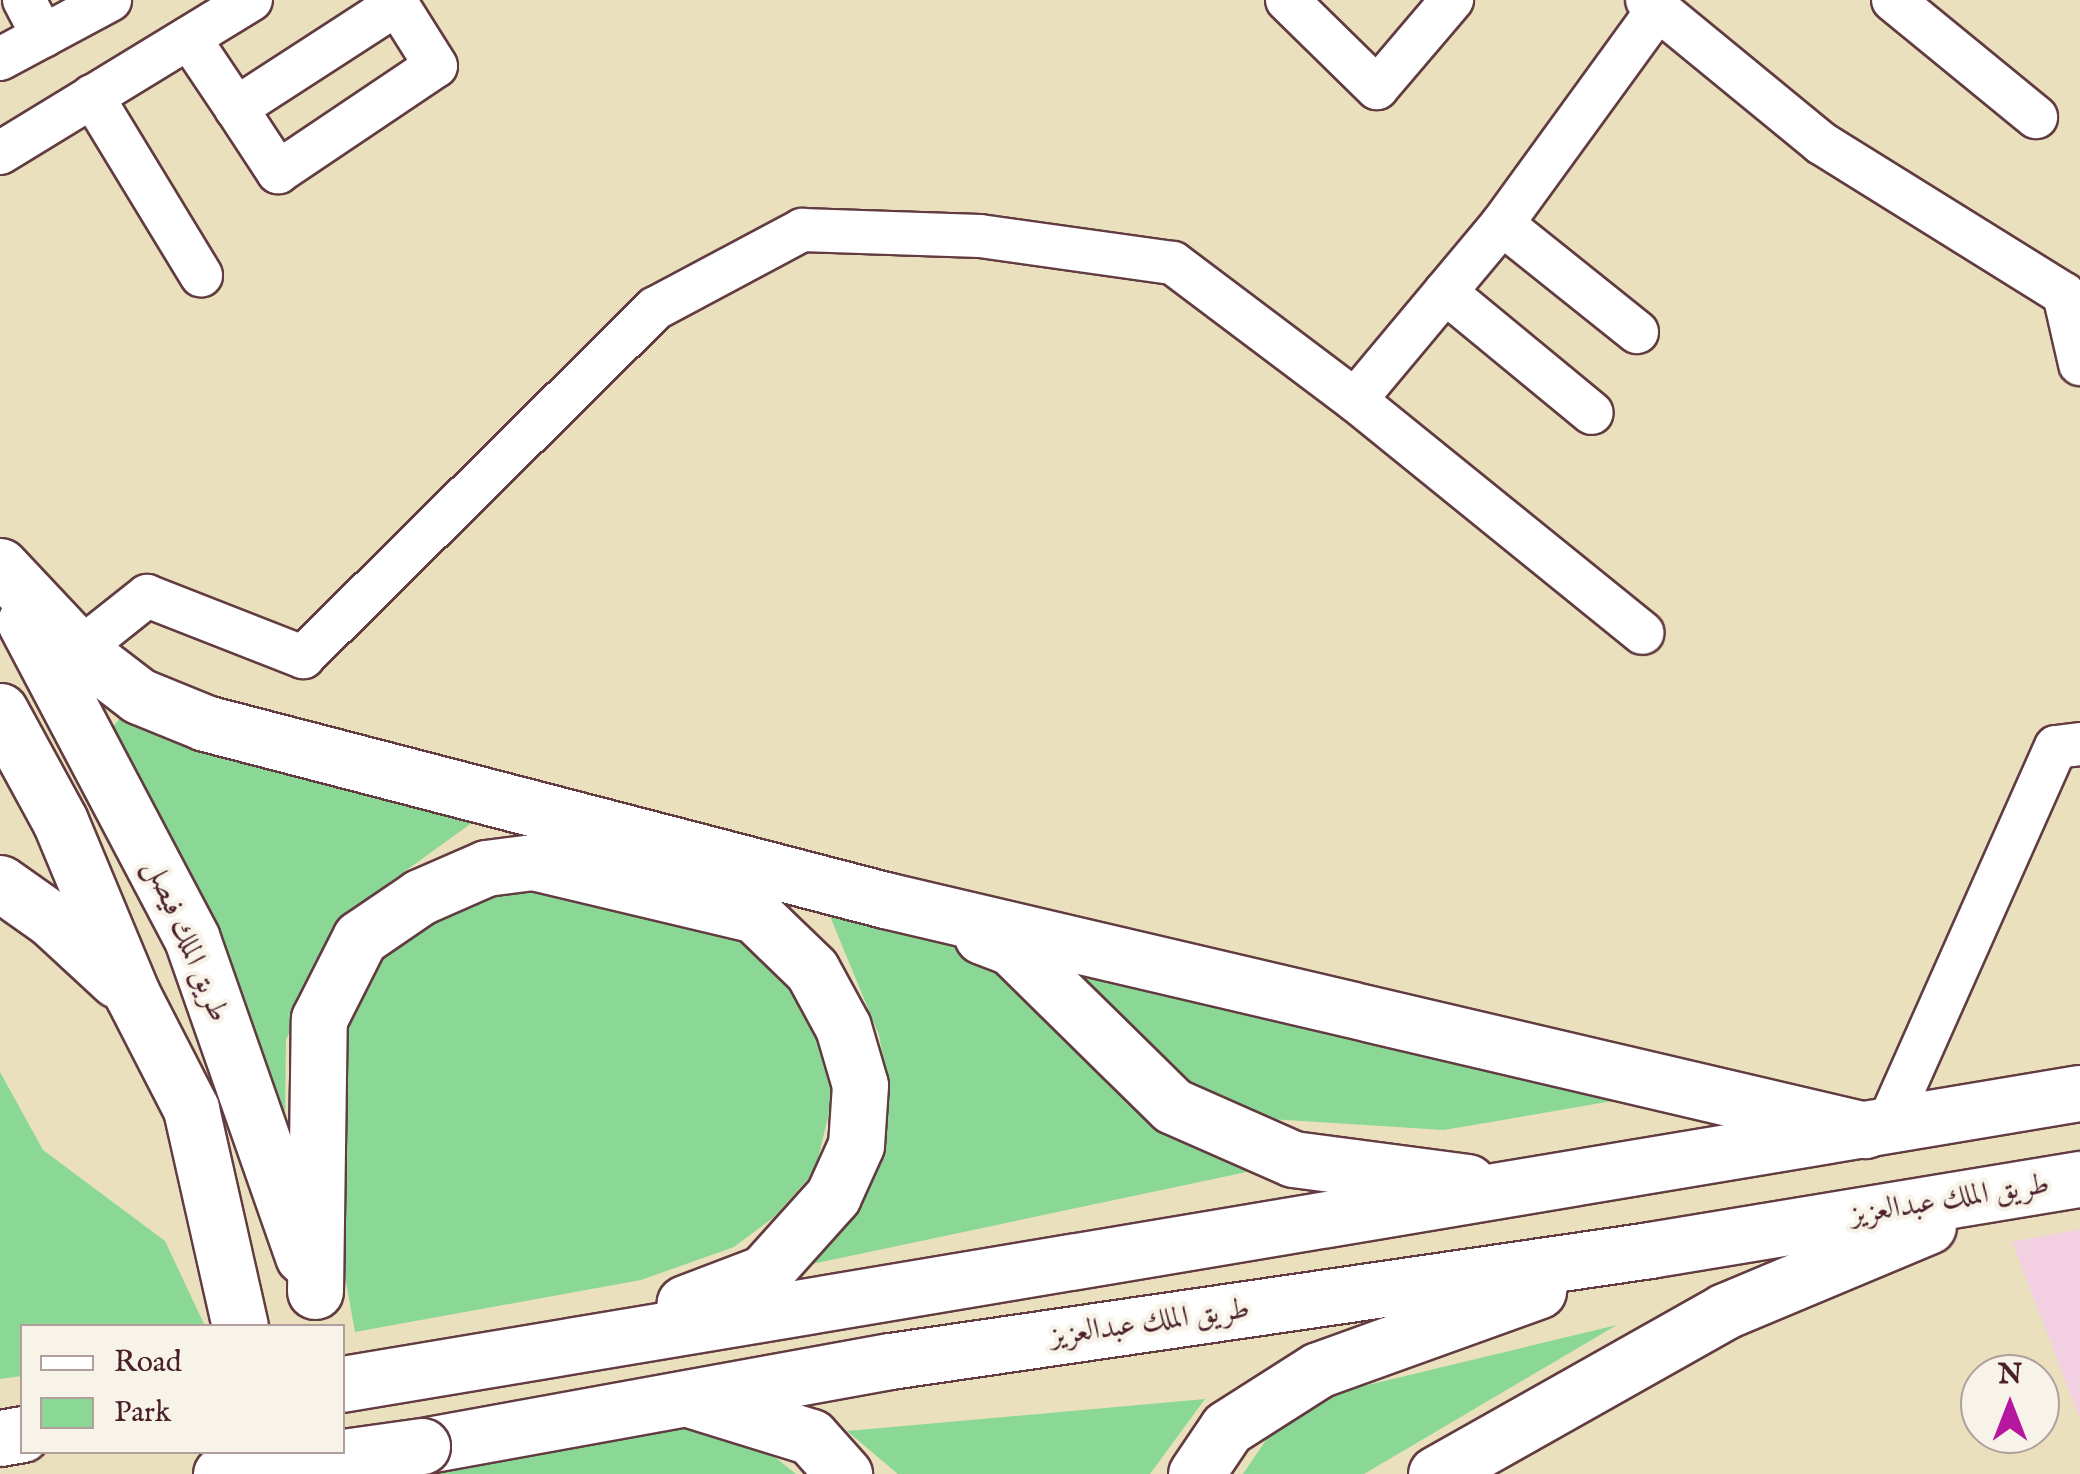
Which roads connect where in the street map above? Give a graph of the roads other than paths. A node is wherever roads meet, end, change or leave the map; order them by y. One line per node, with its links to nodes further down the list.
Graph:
1 (110, 0): 7 (street)
2 (250, 0): 8 (street)
3 (1287, 0): 4 (street)
4 (1452, 0)
5 (1894, 0): 12 (street)
6 (1652, 5): 14 (street); 18 (street)
7 (33, 18): 9 (street)
8 (189, 38): 10 (street); 11 (street)
9 (0, 58)
10 (92, 96): 13 (street); 15 (street)
11 (236, 108)
12 (2036, 117)
13 (0, 153)
14 (1502, 224): 16 (street); 17 (street)
15 (201, 274)
16 (1445, 292): 19 (street); 20 (street)
17 (1637, 332)
18 (2080, 364)
19 (1355, 400): 23 (street); 24 (street)
20 (1592, 414)
21 (0, 566): 24 (highway)
22 (0, 578): 36 (highway, طريق الملك فيصل)
23 (1643, 633)
24 (79, 650): 28 (highway)
25 (0, 710): 29 (highway)
26 (2080, 744): 31 (street)
27 (0, 883): 29 (highway)
28 (885, 900): 31 (highway); 33 (highway)
29 (132, 994): 37 (highway)
30 (2080, 1094): 31 (highway)
31 (1876, 1128): 33 (highway)
32 (2080, 1178): 34 (highway, طريق الملك عبدالعزيز)
33 (1524, 1190): 38 (highway)
34 (2014, 1190): 35 (highway, طريق الملك عبدالعزيز); 44 (highway)
35 (1650, 1250): 40 (highway, طريق الملك عبدالعزيز); 43 (highway)
36 (317, 1309): 38 (highway)
37 (240, 1324)
38 (568, 1346): 39 (highway)
39 (345, 1384)
40 (688, 1398): 41 (highway, طريق الملك عبدالعزيز, bridge); 42 (highway)
41 (221, 1474)
42 (844, 1474)
43 (1196, 1474)
44 (1436, 1474)

